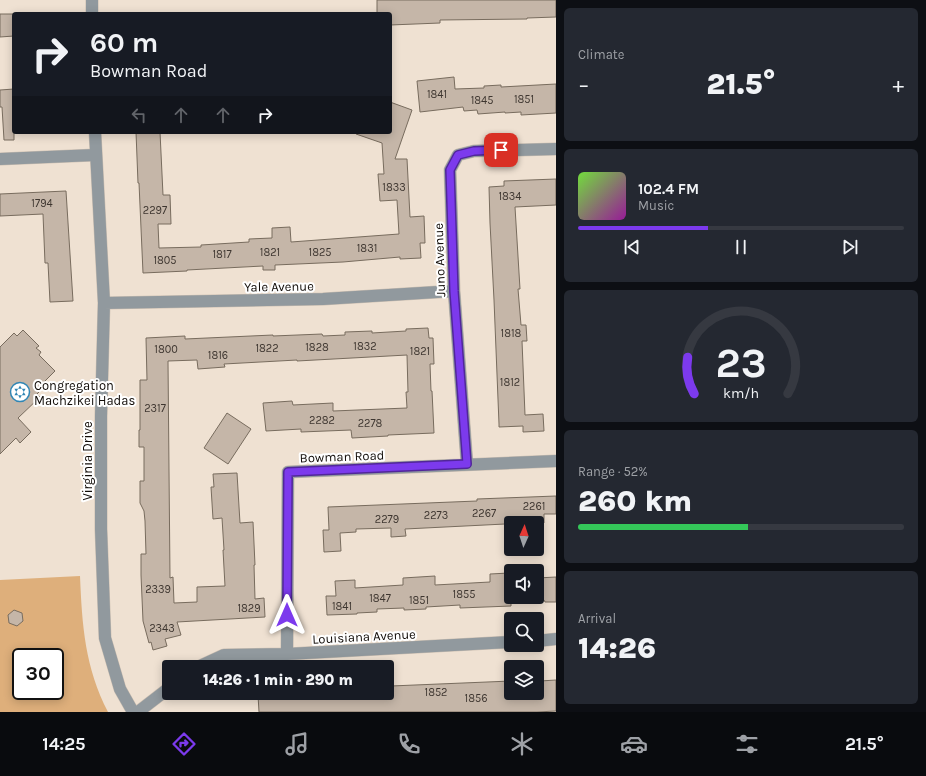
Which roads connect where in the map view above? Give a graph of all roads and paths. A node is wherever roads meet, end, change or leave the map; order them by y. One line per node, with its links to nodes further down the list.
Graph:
1 (92, 0): 2 (street)
2 (92, 12)
3 (95, 134): 5 (street, Virginia Drive)
4 (556, 149): 7 (street, Juno Avenue)
5 (95, 155): 6 (street); 8 (street, Virginia Drive)
6 (0, 160)
7 (454, 291): 8 (street, Yale Avenue); 10 (street, Juno Avenue)
8 (104, 303): 17 (street, Virginia Drive)
9 (556, 461): 10 (street, Bowman Road)
10 (467, 464): 14 (street, Bowman Road)
11 (544, 640): 12 (street)
12 (556, 640)
13 (504, 642): 14 (street, Louisiana Avenue)
14 (287, 654): 15 (street, Louisiana Avenue)
15 (213, 660)
16 (162, 693): 18 (street)
17 (133, 712)
18 (138, 712)

